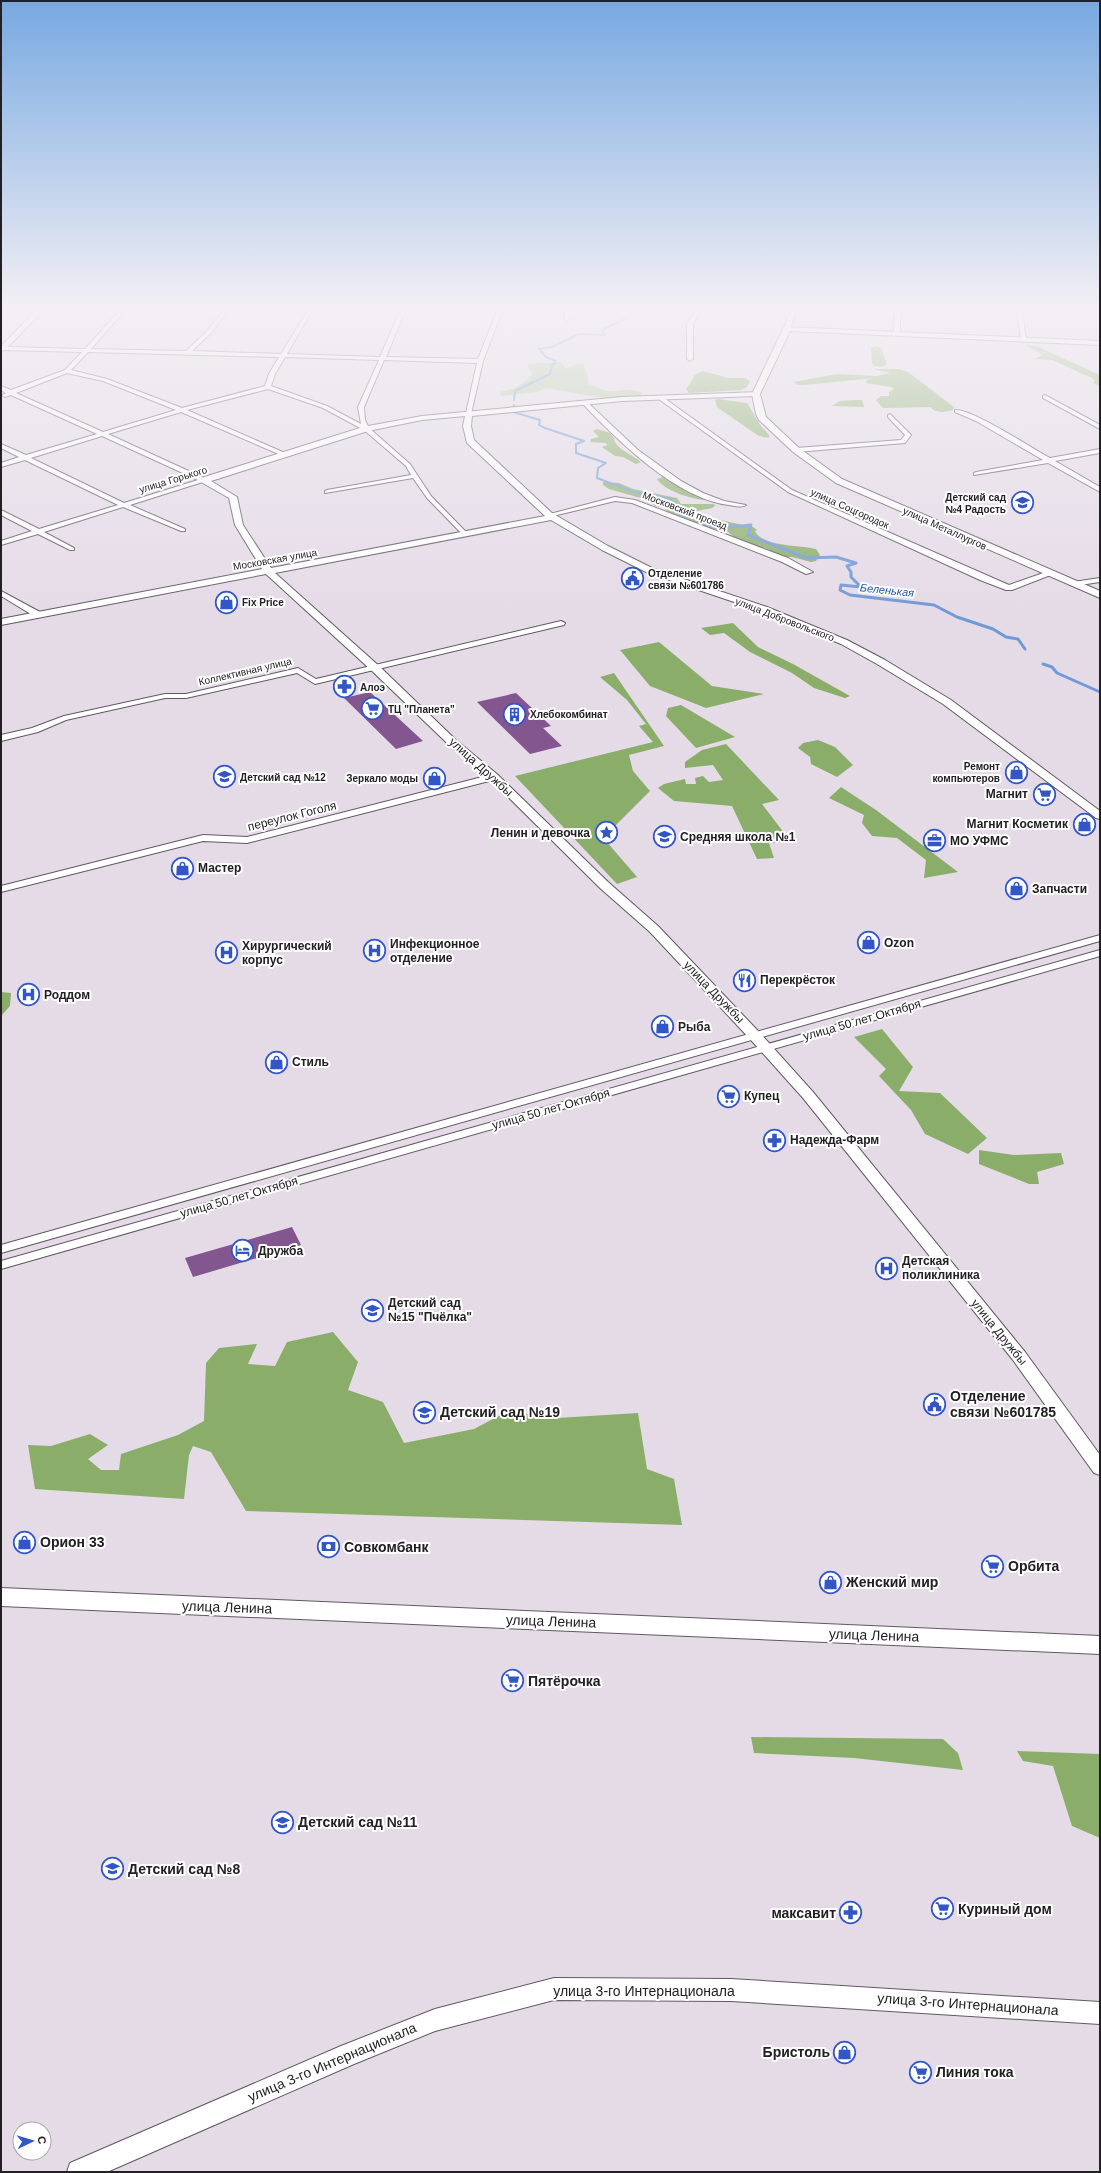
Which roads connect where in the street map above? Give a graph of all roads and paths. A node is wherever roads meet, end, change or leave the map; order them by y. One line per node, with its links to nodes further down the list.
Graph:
1 (46, 410): 16 (street)
2 (180, 410): 16 (street)
3 (182, 410): 20 (street)
4 (331, 410): 15 (street)
5 (361, 410): 15 (street)
6 (504, 410): 12 (street, улица Горького)
7 (592, 410): 30 (street)
8 (679, 410): 40 (street, улица Соцгородок)
9 (759, 410): 18 (main road, улица Металлургов)
10 (1070, 410): 14 (street)
11 (956, 411): 22 (street)
12 (469, 413): 15 (street, улица Горького); 32 (street, улица Добровольского)
13 (890, 416): 18 (street)
14 (1100, 427)
15 (366, 429): 20 (street, улица Горького); 25 (street)
16 (101, 435): 21 (street); 26 (street)
17 (1, 446): 21 (street)
18 (796, 450): 40 (main road, улица Металлургов)
19 (1100, 451): 22 (street)
20 (283, 454): 26 (street, улица Горького)
21 (24, 458): 23 (street); 29 (street)
22 (1048, 461): 24 (street); 27 (street)
23 (1, 465)
24 (976, 474)
25 (415, 476): 28 (street); 35 (street)
26 (204, 480): 29 (street, улица Горького); 38 (street, улица Дружбы)
27 (1100, 490)
28 (327, 492)
29 (124, 505): 33 (street); 34 (street, улица Горького)
30 (743, 506)
31 (1, 512): 34 (street)
32 (550, 516): 35 (street, Московская улица); 39 (street, Московский проезд); 51 (street, улица Добровольского)
33 (183, 530)
34 (39, 532): 36 (street, улица Горького); 37 (street)
35 (465, 534): 38 (street, Московская улица)
36 (1, 543)
37 (72, 549)
38 (268, 571): 45 (street, Московская улица); 48 (street, улица Дружбы)
39 (809, 572)
40 (1049, 574): 42 (main road, улица Металлургов)
41 (1100, 580): 42 (street)
42 (1073, 584): 44 (main road, улица Металлургов)
43 (1, 593): 45 (street)
44 (1100, 594)
45 (37, 614): 46 (street, Московская улица)
46 (1, 622)
47 (560, 623): 48 (street, Коллективная улица)
48 (375, 668): 49 (street, Коллективная улица); 50 (street, улица Дружбы)
49 (1, 738)
50 (494, 777): 52 (street, переулок Гоголя); 55 (street, улица Дружбы)
51 (1100, 816)
52 (1, 889)
53 (1100, 938): 55 (street, улица 50 лет Октября)
54 (1100, 953): 56 (street, улица 50 лет Октября)
55 (755, 1036): 56 (street, улица Дружбы); 57 (street, улица 50 лет Октября)
56 (766, 1048): 58 (street, улица 50 лет Октября); 59 (street, улица Дружбы)
57 (1, 1249)
58 (1, 1265)
59 (1100, 1468)
60 (1, 1597): 61 (main road, улица Ленина)
61 (1100, 1645)
62 (1100, 2013): 63 (street, улица 3-го Интернационала)
63 (79, 2172)

